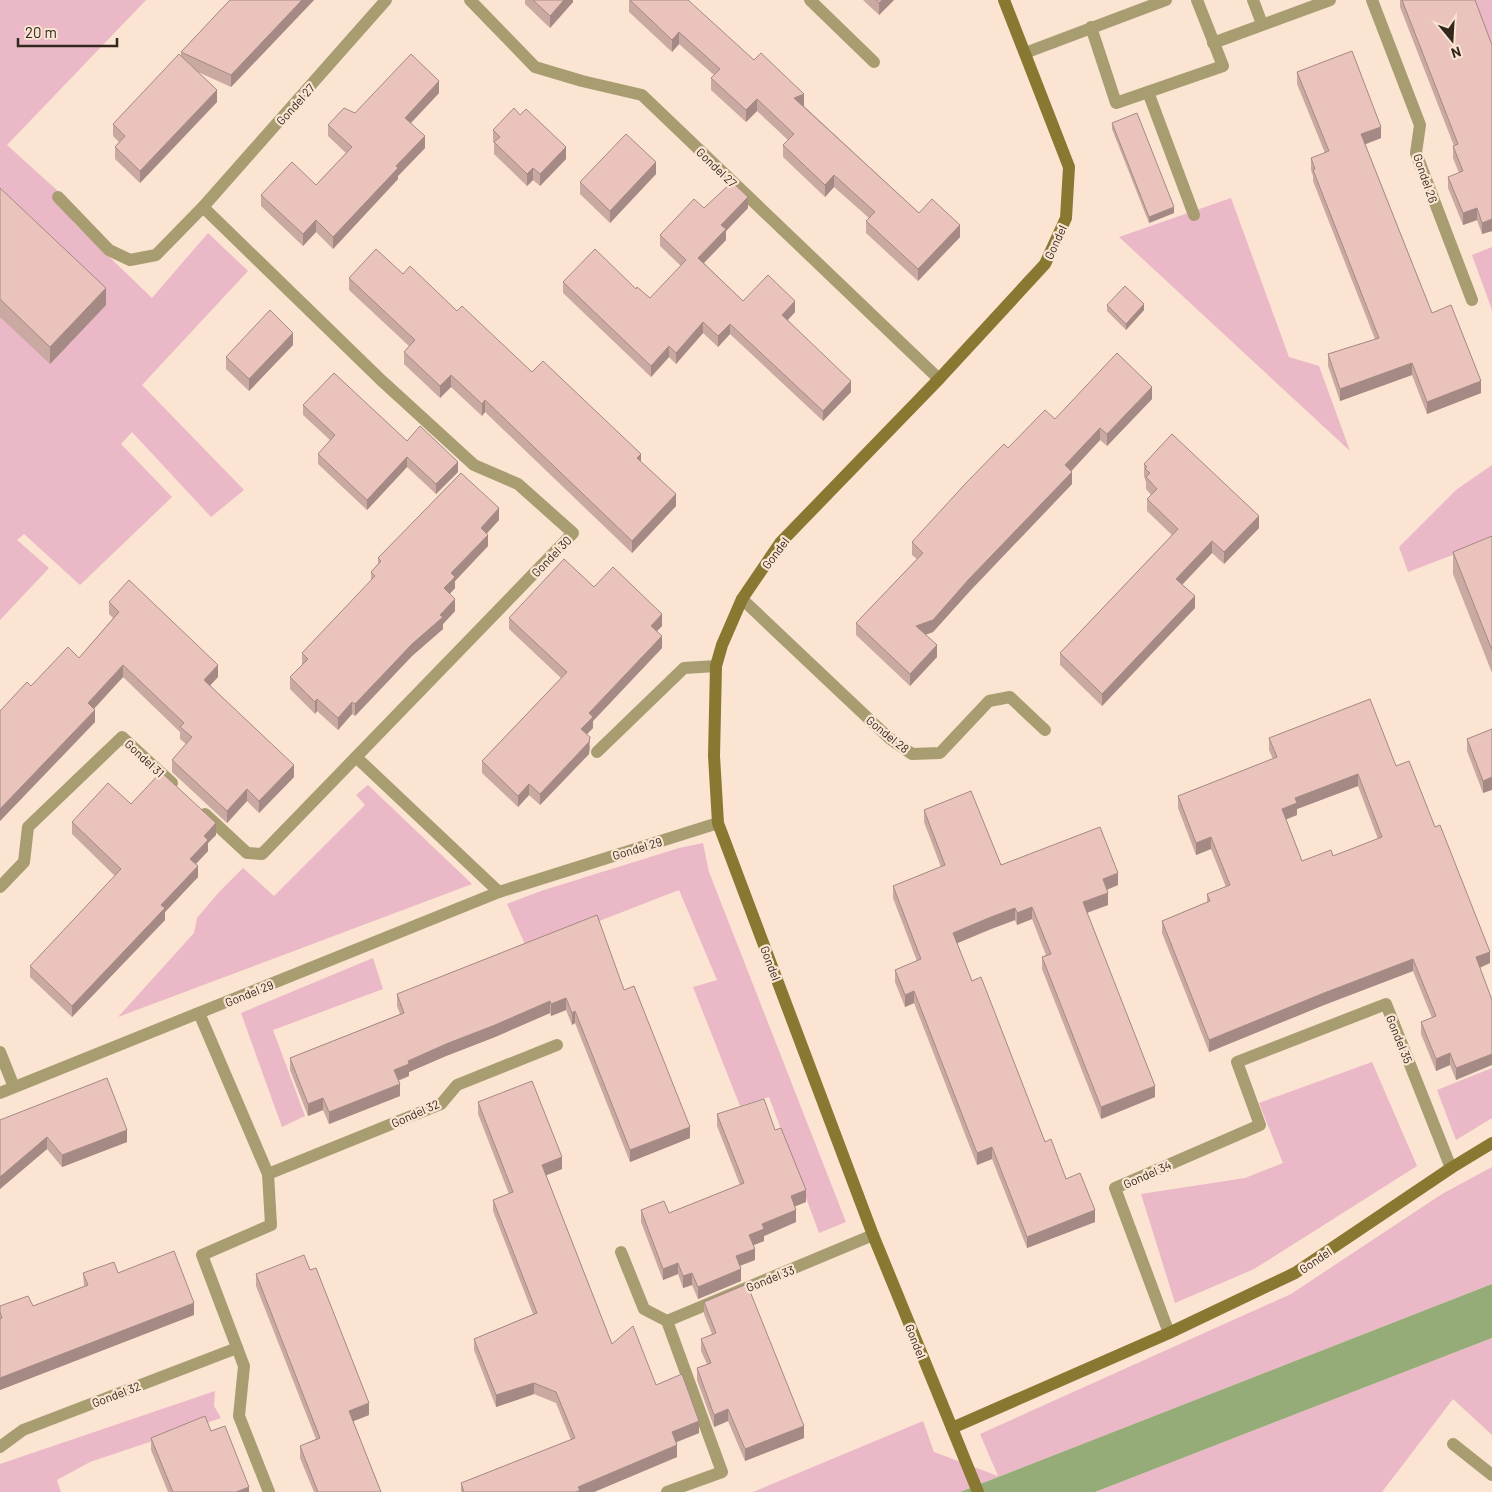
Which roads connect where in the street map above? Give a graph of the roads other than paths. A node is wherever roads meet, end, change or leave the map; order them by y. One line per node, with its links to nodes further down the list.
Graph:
1 (386, 0): 17 (street, Gondel 27)
2 (470, 0): 20 (street, Gondel 27)
3 (810, 0): 14 (street)
4 (1004, 0): 13 (street, Gondel)
5 (1166, 0): 11 (street)
6 (1197, 0): 12 (street)
7 (1253, 0): 10 (street)
8 (1330, 0): 10 (street)
9 (1372, 0): 19 (street, Gondel 26)
10 (1262, 24): 12 (street)
11 (1091, 27): 13 (street); 15 (street)
12 (1213, 43): 15 (street)
13 (1025, 53): 20 (street, Gondel)
14 (874, 62)
15 (1148, 92): 18 (street)
16 (58, 197): 17 (street, Gondel 27)
17 (203, 207): 25 (street, Gondel 30)
18 (1194, 215)
19 (1472, 300)
20 (939, 379): 21 (street, Gondel)
21 (742, 599): 22 (street, Gondel); 23 (street, Gondel 28)
22 (716, 666): 24 (street); 28 (street, Gondel)
23 (1045, 730)
24 (597, 752)
25 (356, 756): 27 (street); 30 (street)
26 (178, 789): 29 (street, Gondel 31)
27 (198, 808)
28 (718, 823): 30 (street, Gondel 29); 40 (street, Gondel)
29 (0, 887)
30 (498, 892): 31 (street, Gondel 29)
31 (199, 1013): 35 (street, Gondel 29); 39 (street)
32 (557, 1046): 39 (street, Gondel 32)
33 (0, 1052): 35 (street)
34 (1237, 1062): 38 (street, Gondel 35); 43 (street, Gondel 34)
35 (14, 1087): 36 (street, Gondel 29)
36 (0, 1092)
37 (1492, 1143): 38 (street, Gondel)
38 (1451, 1168): 43 (street, Gondel)
39 (268, 1174): 44 (street)
40 (873, 1235): 42 (street, Gondel 33); 45 (street, Gondel)
41 (621, 1252): 42 (street)
42 (667, 1320): 50 (street)
43 (1169, 1333): 45 (street, Gondel)
44 (237, 1348): 47 (street, Gondel 32); 49 (street)
45 (952, 1428): 51 (street)
46 (1453, 1444): 48 (street)
47 (0, 1447)
48 (1492, 1475)
49 (269, 1492)
50 (667, 1492)
51 (978, 1492)

